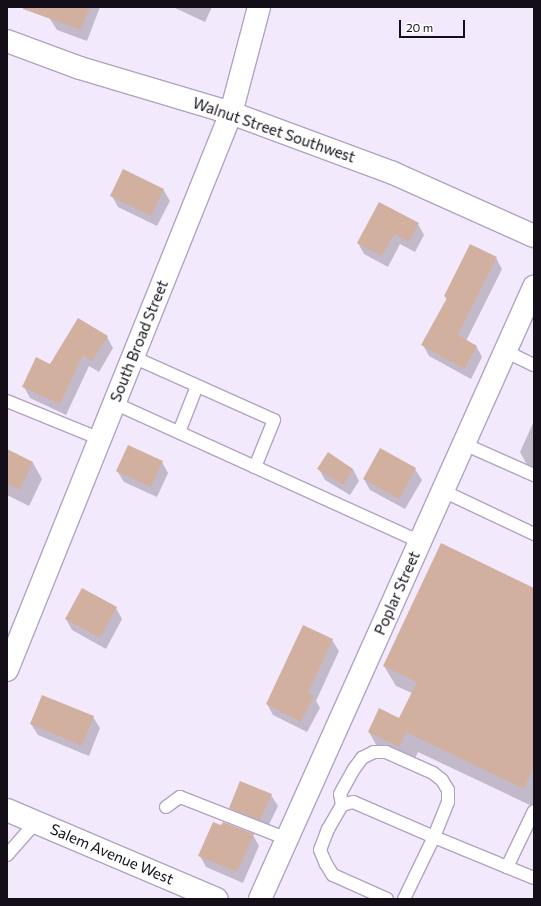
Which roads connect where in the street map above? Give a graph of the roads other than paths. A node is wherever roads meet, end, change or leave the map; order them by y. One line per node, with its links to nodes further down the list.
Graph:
1 (259, 7): 3 (street, South Broad Street)
2 (7, 41): 3 (street, Walnut Street Southwest)
3 (231, 113): 4 (street, Walnut Street Southwest); 7 (street, South Broad Street)
4 (534, 236)
5 (534, 287): 6 (street, Poplar Street)
6 (505, 351): 8 (lane); 14 (street, Poplar Street)
7 (133, 357): 9 (lane); 11 (street, South Broad Street)
8 (534, 365)
9 (197, 386): 12 (lane); 15 (lane)
10 (7, 401): 13 (lane)
11 (114, 403): 12 (lane); 13 (street, South Broad Street)
12 (179, 432): 15 (lane)
13 (100, 439): 20 (street, South Broad Street)
14 (464, 444): 16 (lane); 17 (street, Poplar Street)
15 (255, 467): 19 (lane)
16 (534, 475)
17 (443, 491): 18 (lane); 19 (street, Poplar Street)
18 (534, 534)
19 (420, 542): 27 (street, Poplar Street)
20 (7, 670)
21 (342, 805): 26 (lane); 26 (lane); 33 (lane)
22 (166, 807): 27 (lane)
23 (7, 810): 25 (street, Salem Avenue West)
24 (534, 811): 29 (lane)
25 (36, 822): 28 (lane); 31 (street, Salem Avenue West)
26 (434, 836): 29 (lane); 34 (lane)
27 (287, 839): 32 (street, Poplar Street)
28 (7, 855)
29 (507, 867): 30 (lane)
30 (534, 878)
31 (217, 899)
32 (260, 899)
33 (387, 899)
34 (404, 899)

